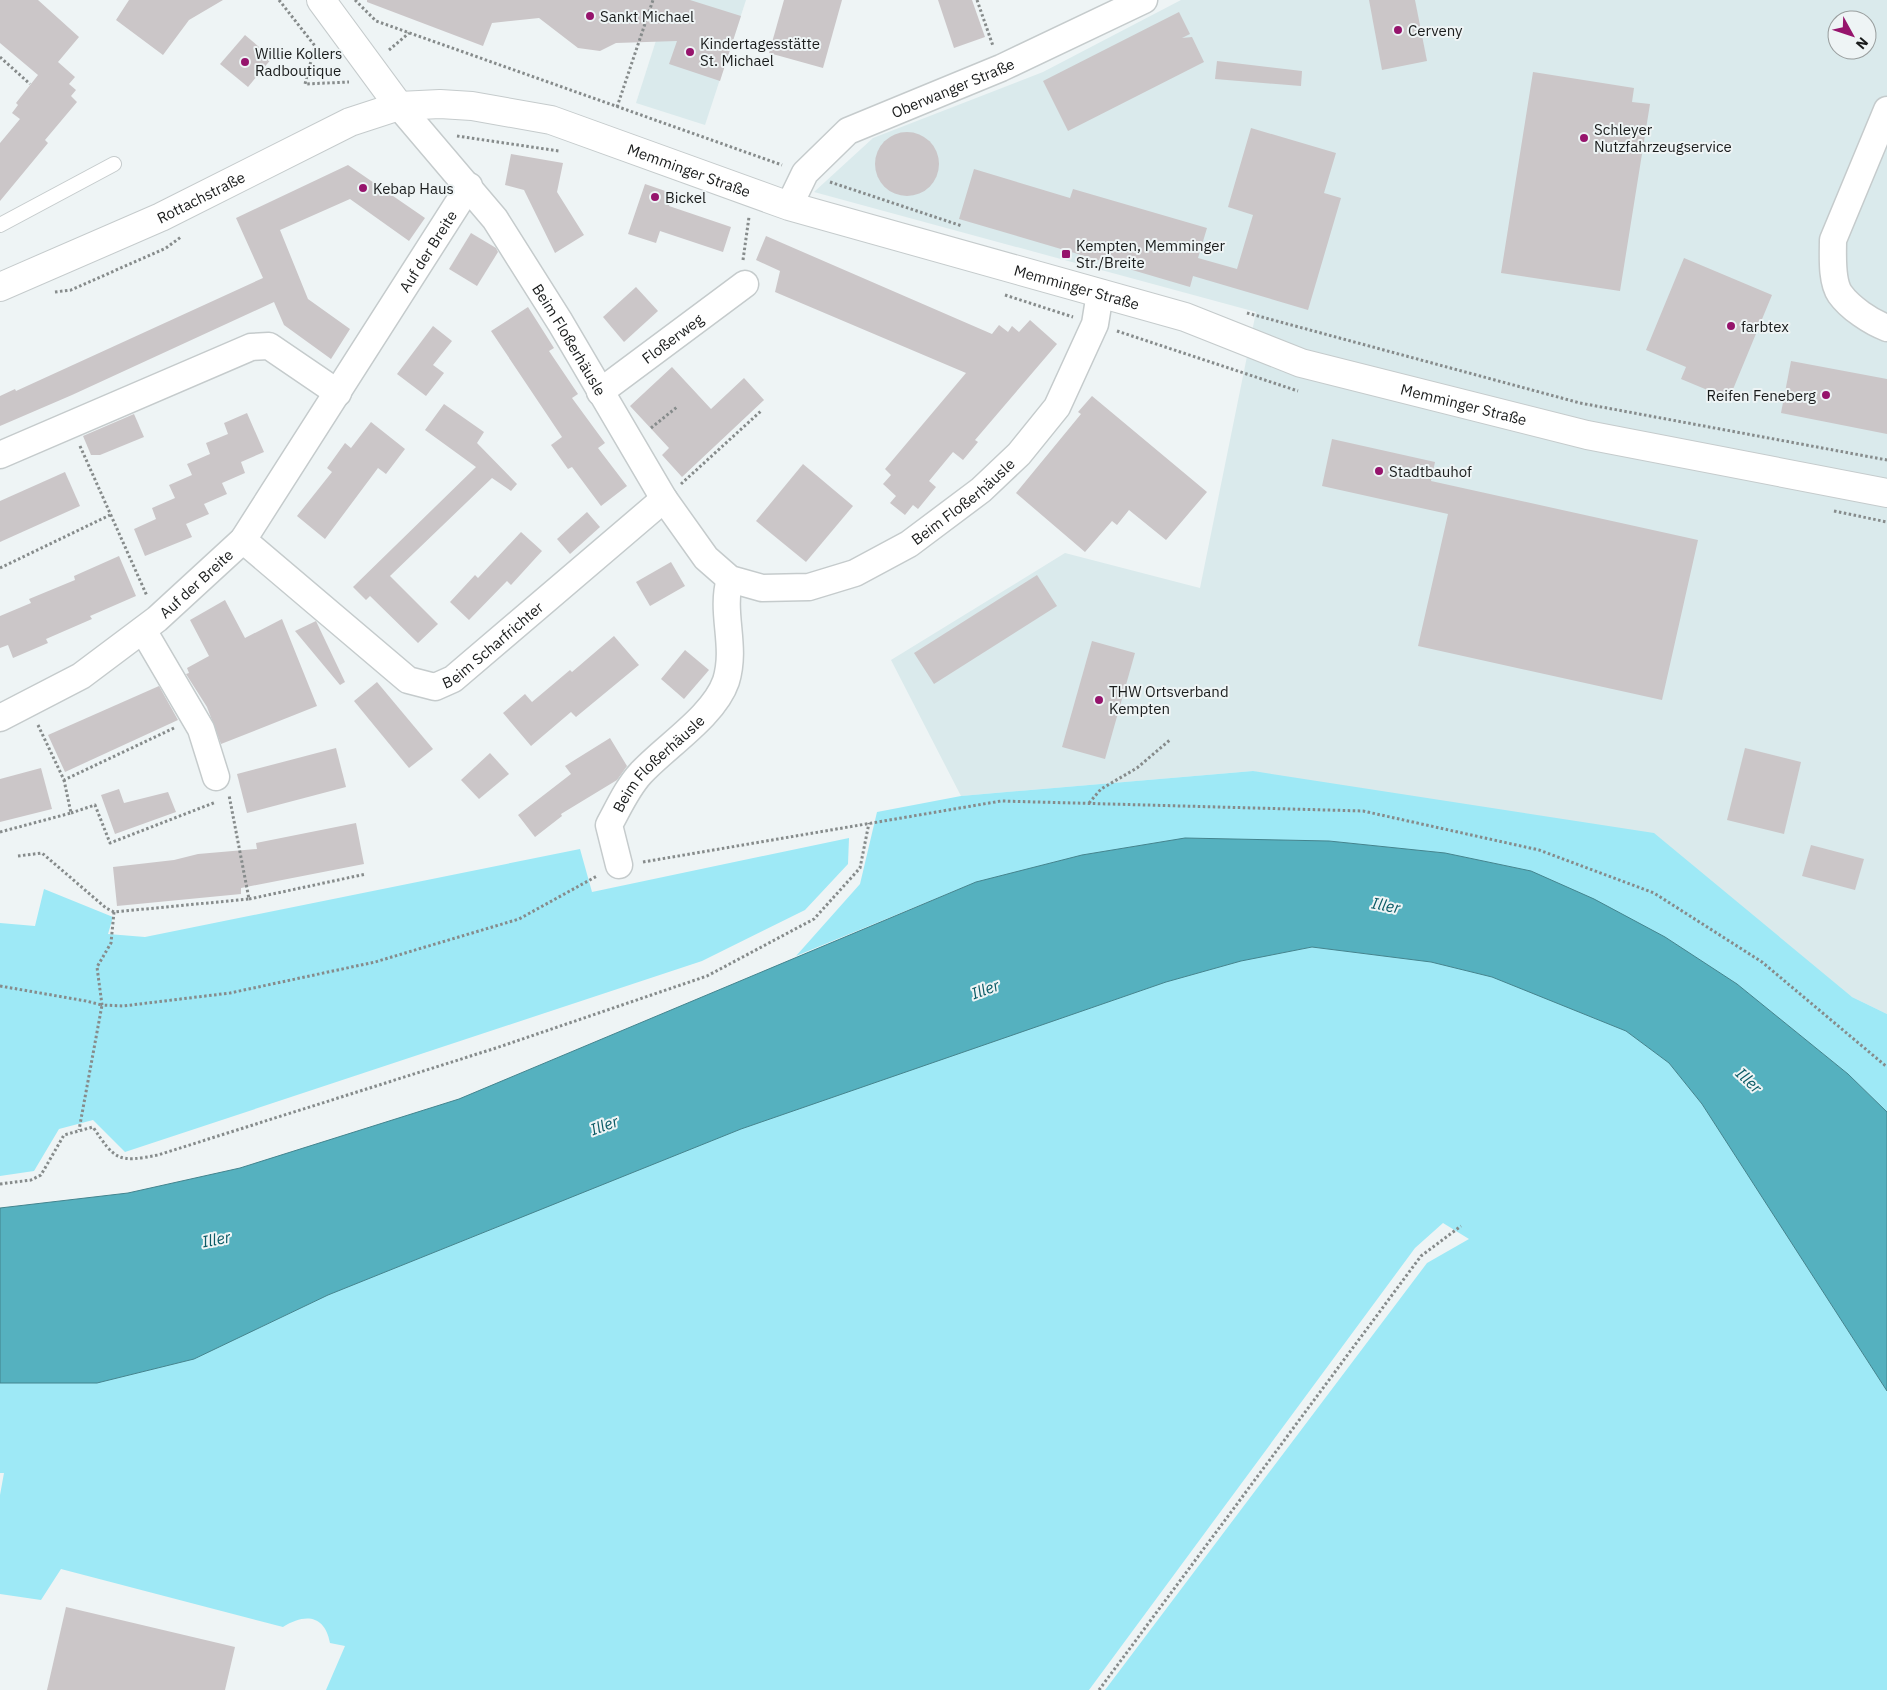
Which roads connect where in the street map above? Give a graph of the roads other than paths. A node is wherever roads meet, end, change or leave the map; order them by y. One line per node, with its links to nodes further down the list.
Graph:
1 (321, 0): 3 (main road)
2 (1130, 3): 7 (street, Oberwanger Straße)
3 (399, 106): 6 (street, Beim Floßerhäusle); 7 (main road, Memminger Straße); 10 (main road, Rottachstraße)
4 (1887, 110): 12 (street)
5 (114, 164): 8 (lane)
6 (469, 186): 13 (street, Beim Floßerhäusle); 14 (street, Auf der Breite)
7 (789, 206): 11 (main road, Memminger Straße)
8 (0, 225)
9 (745, 284): 13 (street, Floßerweg)
10 (0, 287)
11 (1100, 293): 16 (main road, Memminger Straße); 19 (street, Beim Floßerhäusle)
12 (1887, 328)
13 (600, 392): 17 (street, Beim Floßerhäusle)
14 (338, 393): 15 (street); 18 (street, Auf der Breite)
15 (0, 455)
16 (1887, 493)
17 (664, 499): 18 (street, Beim Scharfrichter); 19 (street, Beim Floßerhäusle)
18 (243, 540): 20 (street, Auf der Breite)
19 (730, 579): 23 (street, Beim Floßerhäusle)
20 (150, 625): 21 (street, Auf der Breite); 22 (street)
21 (0, 718)
22 (223, 786)
23 (619, 865)

